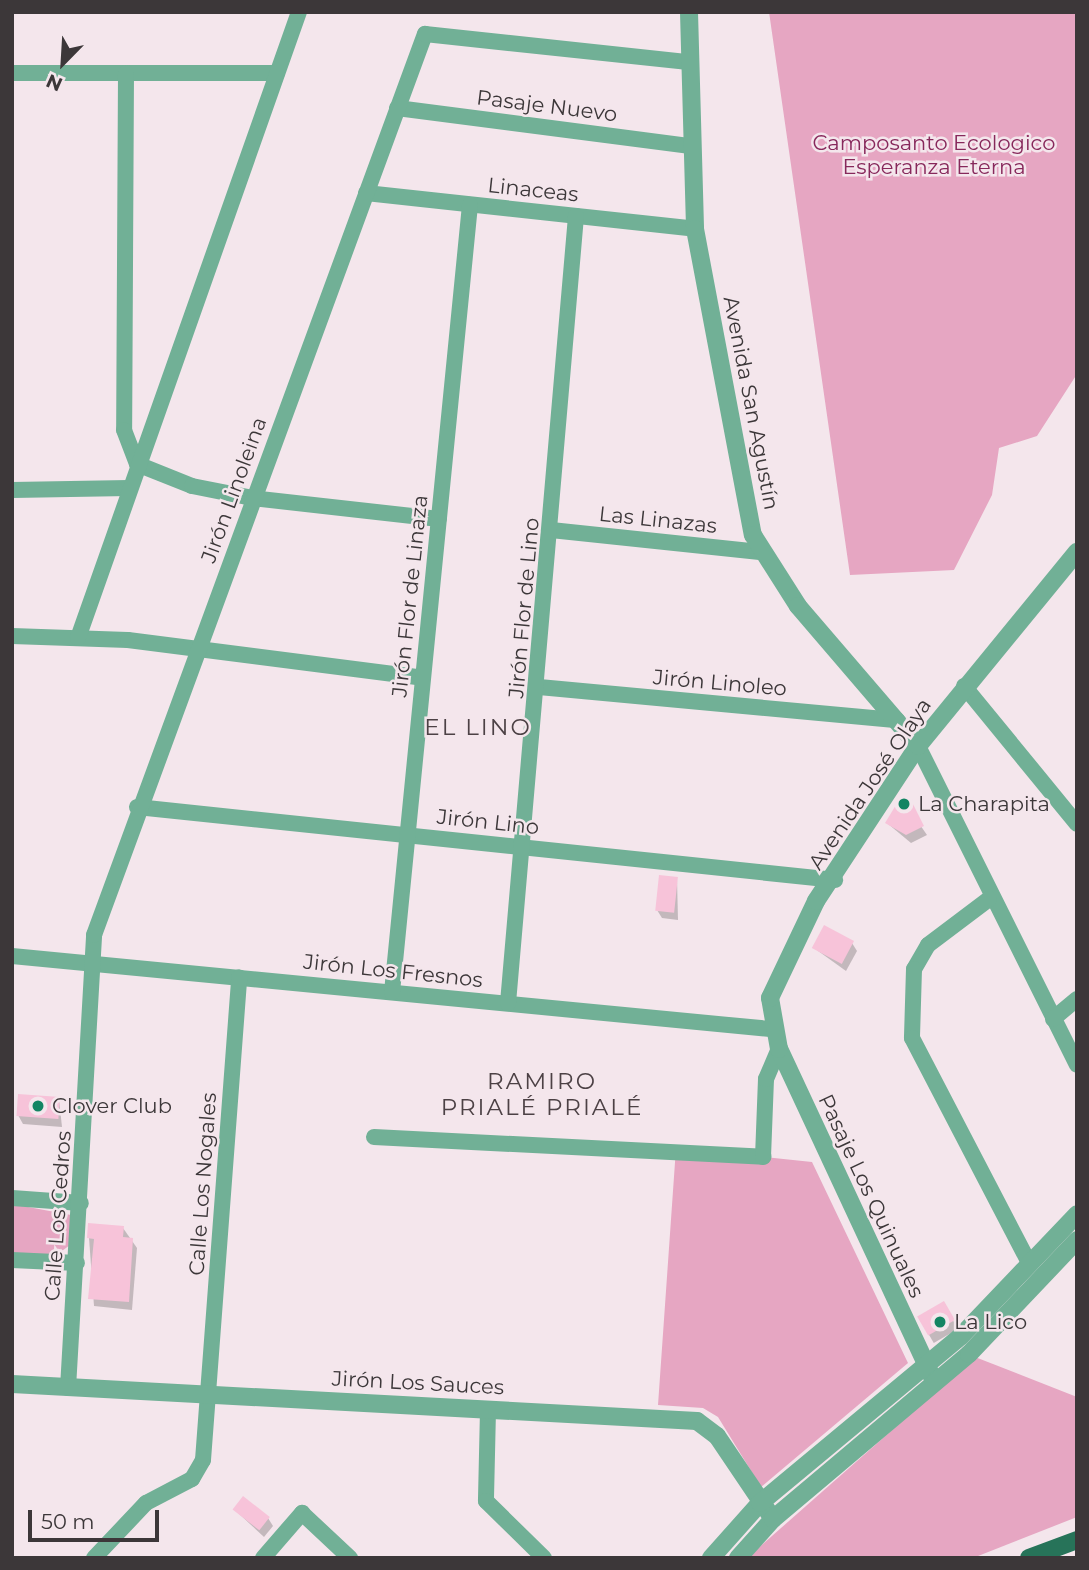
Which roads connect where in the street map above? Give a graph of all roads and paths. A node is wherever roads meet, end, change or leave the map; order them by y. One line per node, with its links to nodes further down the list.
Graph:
1 (299, 12): 6 (street)
2 (689, 12): 3 (street, Avenida San Agustín)
3 (689, 62): 7 (street, Jirón Linoleina); 8 (street, Avenida San Agustín)
4 (12, 73): 5 (street)
5 (126, 73): 6 (street); 13 (street)
6 (278, 73): 13 (street)
7 (397, 108): 8 (street, Pasaje Nuevo); 9 (street, Jirón Linoleina)
8 (691, 146): 12 (street, Avenida San Agustín)
9 (366, 193): 10 (street, Linaceas); 16 (street, Jirón Linoleina)
10 (470, 205): 11 (street, Linaceas); 17 (street, Jirón Flor de Linaza)
11 (576, 216): 12 (street, Linaceas); 18 (street, Jirón Flor de Lino)
12 (695, 229): 19 (street, Avenida San Agustín)
13 (137, 464): 14 (street); 16 (street)
14 (129, 488): 15 (street); 22 (street)
15 (12, 490)
16 (252, 498): 17 (street); 23 (street, Jirón Linoleina)
17 (439, 519): 24 (street, Jirón Flor de Linaza)
18 (551, 530): 19 (street, Las Linazas); 26 (street, Jirón Flor de Lino)
19 (760, 552): 27 (street, Avenida San Agustín)
20 (1077, 552): 25 (street, Avenida José Olaya)
21 (12, 636): 22 (street)
22 (78, 638): 23 (street)
23 (200, 652): 24 (street); 29 (street, Jirón Linoleina)
24 (423, 678): 31 (street, Jirón Flor de Linaza)
25 (964, 686): 28 (street, Avenida José Olaya); 30 (street)
26 (539, 687): 27 (street, Jirón Linoleo); 32 (street, Jirón Flor de Lino)
27 (897, 720): 28 (street, Avenida San Agustín)
28 (918, 746): 33 (street, Avenida José Olaya); 34 (street)
29 (137, 807): 31 (street, Jirón Lino); 36 (street, Jirón Linoleina)
30 (1077, 824)
31 (408, 835): 32 (street, Jirón Lino); 38 (street, Jirón Flor de Linaza)
32 (523, 847): 33 (street, Jirón Lino); 40 (street, Jirón Flor de Lino)
33 (835, 880): 42 (street, Avenida José Olaya)
34 (989, 900): 41 (street); 51 (street)
35 (12, 956): 36 (street, Jirón Los Fresnos)
36 (94, 963): 37 (street, Jirón Los Fresnos); 47 (street, Calle Los Cedros)
37 (239, 977): 38 (street, Jirón Los Fresnos); 56 (street, Calle Los Nogales)
38 (392, 992): 40 (street, Jirón Los Fresnos)
39 (1077, 999): 41 (street)
40 (508, 1003): 42 (street, Jirón Los Fresnos)
41 (1053, 1019): 44 (street)
42 (770, 1029): 43 (street, Pasaje Los Quinuales)
43 (779, 1049): 45 (street); 53 (street, Pasaje Los Quinuales)
44 (1077, 1065)
45 (374, 1137)
46 (12, 1198): 47 (street)
47 (81, 1203): 52 (street, Calle Los Cedros)
48 (1077, 1214): 51 (street)
49 (1077, 1240): 53 (street)
50 (12, 1260): 52 (street)
51 (1029, 1262): 53 (street)
52 (77, 1263): 55 (street, Calle Los Cedros)
53 (929, 1374): 58 (street); 59 (street)
54 (12, 1384): 55 (street, Jirón Los Sauces)
55 (68, 1388): 56 (street, Jirón Los Sauces)
56 (209, 1394): 57 (street, Jirón Los Sauces); 61 (street, Calle Los Nogales)
57 (488, 1410): 58 (street, Jirón Los Sauces); 64 (street)
58 (760, 1503): 59 (street, Jirón Los Sauces); 65 (street)
59 (773, 1519): 66 (street)
60 (1077, 1539): 67 (main road)
61 (94, 1558)
62 (263, 1558): 63 (street)
63 (350, 1558)
64 (544, 1558)
65 (711, 1558)
66 (738, 1558)
67 (1029, 1558)

